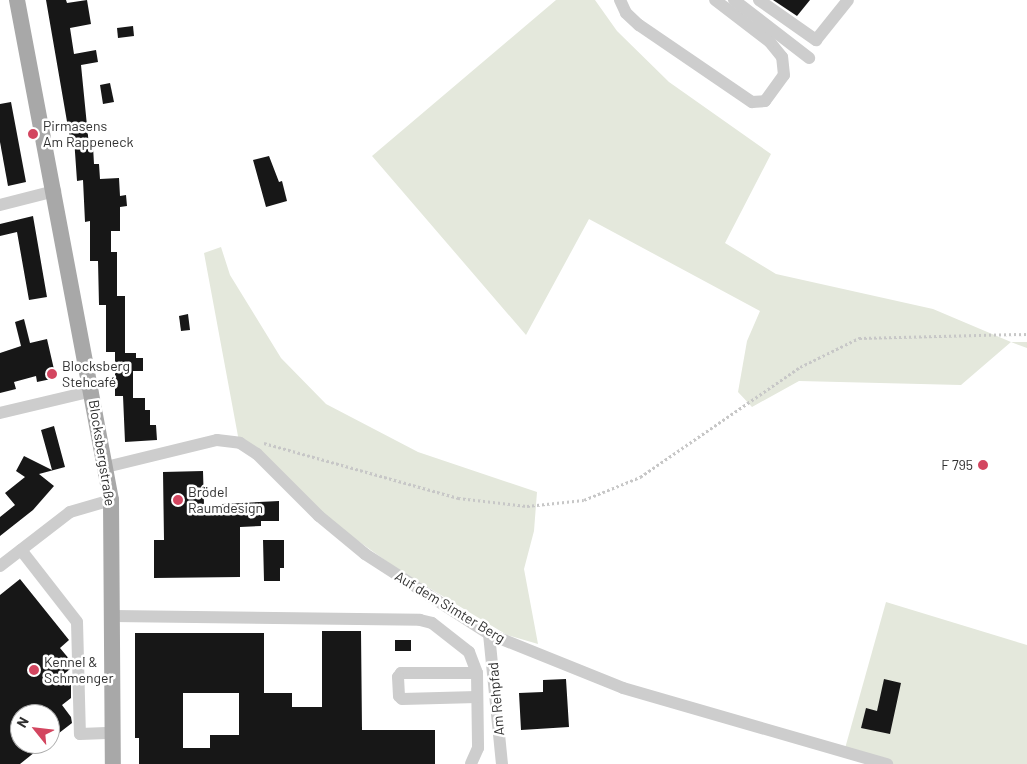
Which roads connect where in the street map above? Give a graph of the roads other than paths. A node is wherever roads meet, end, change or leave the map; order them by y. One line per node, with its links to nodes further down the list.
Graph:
1 (17, 0): 8 (main road, Blocksbergstraße)
2 (620, 0): 3 (street)
3 (715, 0)
4 (734, 0): 7 (street)
5 (759, 0): 6 (street)
6 (848, 0)
7 (809, 58)
8 (55, 191): 9 (street); 10 (main road, Blocksbergstraße)
9 (0, 205)
10 (92, 391): 11 (street); 12 (main road, Blocksbergstraße)
11 (0, 413)
12 (106, 467): 13 (main road, Blocksbergstraße); 17 (street, Auf dem Simter Berg)
13 (111, 500): 14 (street); 16 (main road, Blocksbergstraße)
14 (21, 550): 15 (street); 20 (street)
15 (0, 566)
16 (113, 616): 18 (street); 20 (main road, Blocksbergstraße)
17 (489, 634): 23 (street, Am Rehpfad); 24 (street, Auf dem Simter Berg)
18 (477, 672): 19 (street); 19 (street)
19 (477, 697): 22 (street)
20 (113, 733): 21 (main road, Blocksbergstraße)
21 (113, 764)
22 (472, 764)
23 (502, 764)
24 (887, 764)

